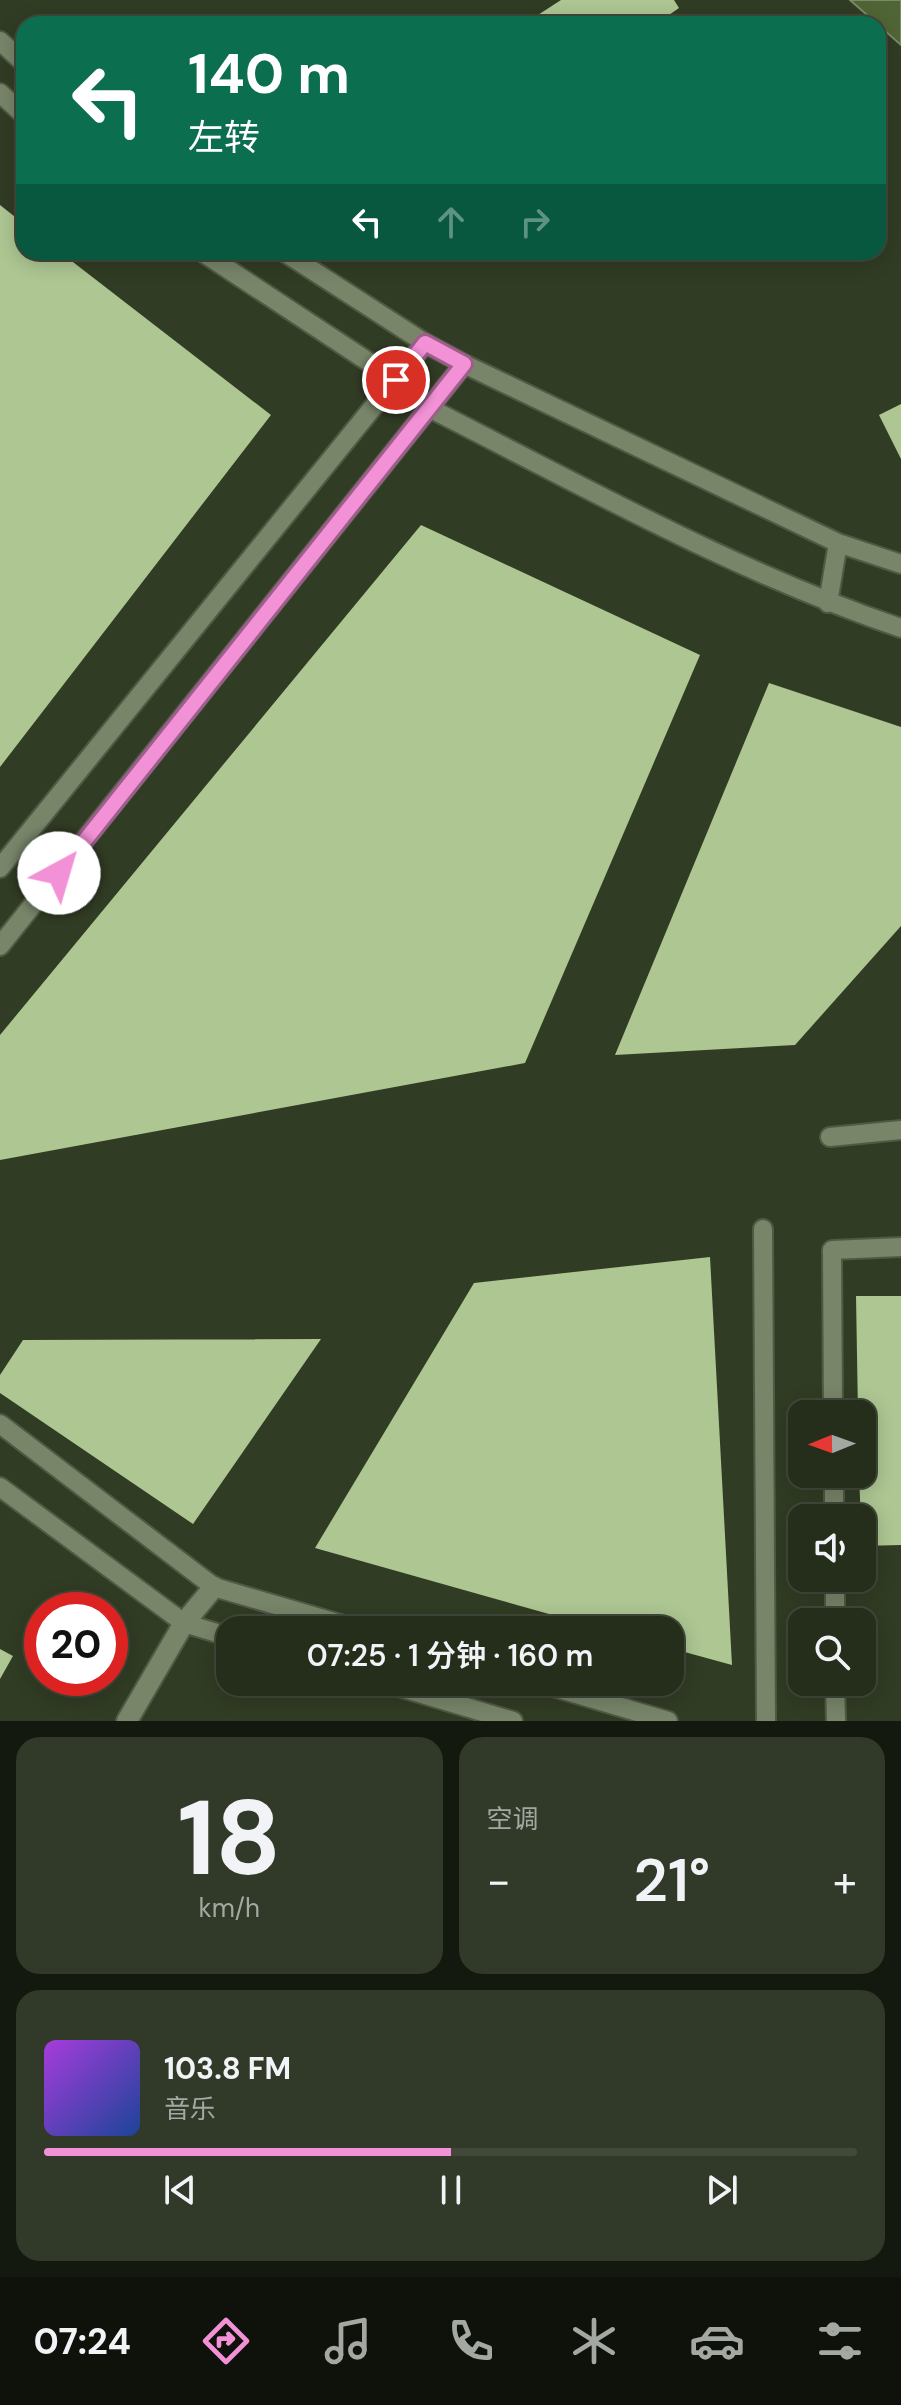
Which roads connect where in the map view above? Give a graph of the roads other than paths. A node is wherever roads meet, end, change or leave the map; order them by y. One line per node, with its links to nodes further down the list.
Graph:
1 (0, 41): 2 (lane)
2 (16, 56)
3 (0, 93): 4 (lane)
4 (16, 108)
5 (214, 260): 9 (lane)
6 (296, 260): 7 (lane)
7 (425, 343): 8 (lane); 9 (lane)
8 (464, 364): 10 (lane); 11 (lane)
9 (396, 380): 10 (lane); 15 (lane)
10 (431, 409): 13 (lane); 16 (lane)
11 (838, 543): 12 (lane); 13 (lane)
12 (901, 564)
13 (828, 603): 14 (lane)
14 (901, 628)
15 (0, 868)
16 (0, 946)
17 (901, 1130): 18 (lane)
18 (830, 1137)
19 (763, 1229): 34 (lane)
20 (901, 1247): 21 (lane)
21 (833, 1400)
22 (0, 1424): 24 (lane)
23 (0, 1487): 26 (lane)
24 (214, 1587): 25 (lane); 26 (street)
25 (313, 1616)
26 (184, 1623): 27 (lane); 31 (street)
27 (216, 1633)
28 (429, 1696): 32 (lane)
29 (583, 1696): 33 (lane)
30 (835, 1696): 35 (lane)
31 (127, 1721)
32 (513, 1721)
33 (668, 1721)
34 (766, 1721)
35 (836, 1721)

